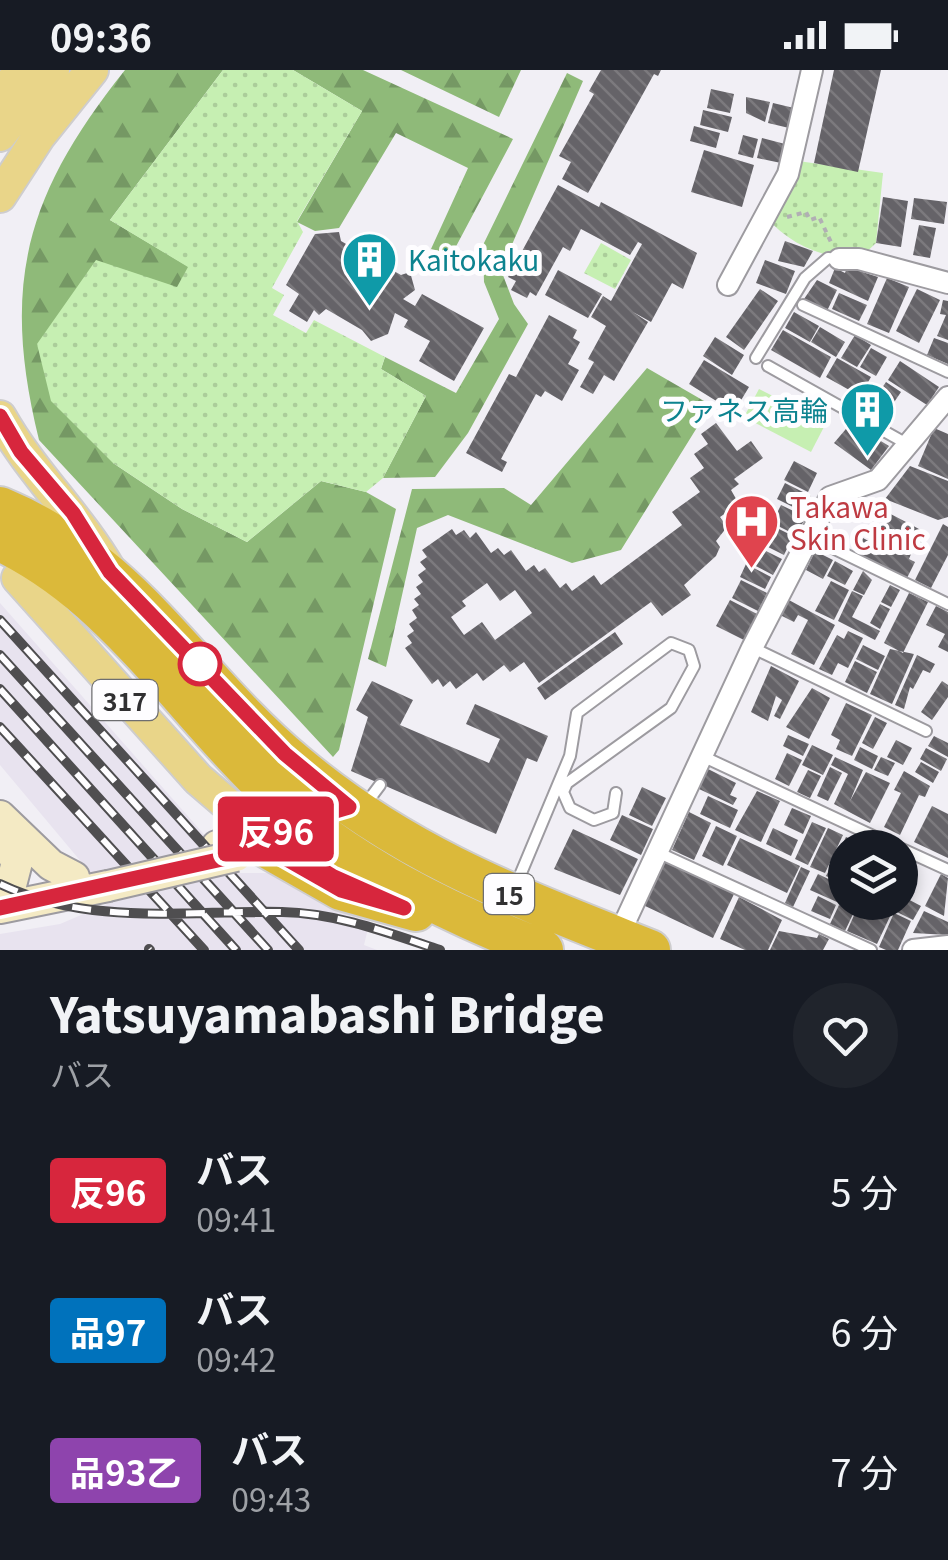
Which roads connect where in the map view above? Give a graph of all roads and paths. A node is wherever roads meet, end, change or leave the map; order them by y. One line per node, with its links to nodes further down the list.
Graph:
1 (22, 70): 5 (main road)
2 (53, 70): 6 (main road)
3 (92, 70): 7 (main road)
4 (812, 70): 8 (street)
5 (0, 96)
6 (0, 135)
7 (0, 196)
8 (774, 199): 9 (path); 12 (street)
9 (824, 226)
10 (839, 258): 11 (street); 14 (lane)
11 (948, 283)
12 (728, 285)
13 (802, 306): 16 (lane)
14 (756, 358)
15 (768, 366): 20 (lane)
16 (948, 372)
17 (948, 397): 19 (street)
18 (0, 416): 21 (main road)
19 (940, 420): 20 (street)
20 (908, 444): 23 (street)
21 (21, 452): 22 (main road); 24 (main road)
22 (2, 520): 24 (highway, 15); 38 (highway)
23 (809, 536): 26 (lane); 27 (street)
24 (110, 572): 30 (highway, 15)
25 (18, 578): 38 (main road, 317)
26 (948, 604)
27 (752, 648): 28 (lane); 29 (street)
28 (926, 731)
29 (702, 756): 36 (lane); 39 (street)
30 (294, 762): 34 (highway, 15); 38 (street)
31 (568, 782): 32 (lane); 32 (lane); 33 (lane)
32 (556, 790): 43 (lane)
33 (616, 793)
34 (365, 807): 38 (street); 43 (highway, 15); 45 (highway)
35 (0, 816): 42 (street)
36 (861, 830)
37 (0, 834): 44 (street)
38 (259, 840): 42 (street, bridge); 45 (highway)
39 (658, 852): 47 (street); 49 (lane)
40 (918, 856): 41 (lane)
41 (948, 870)
42 (92, 878): 44 (street); 44 (street)
43 (512, 895): 47 (highway, 15)
44 (3, 896)
45 (420, 905): 46 (highway)
46 (527, 944)
47 (634, 944)
48 (948, 946): 50 (street)
49 (871, 950)
50 (913, 950)

